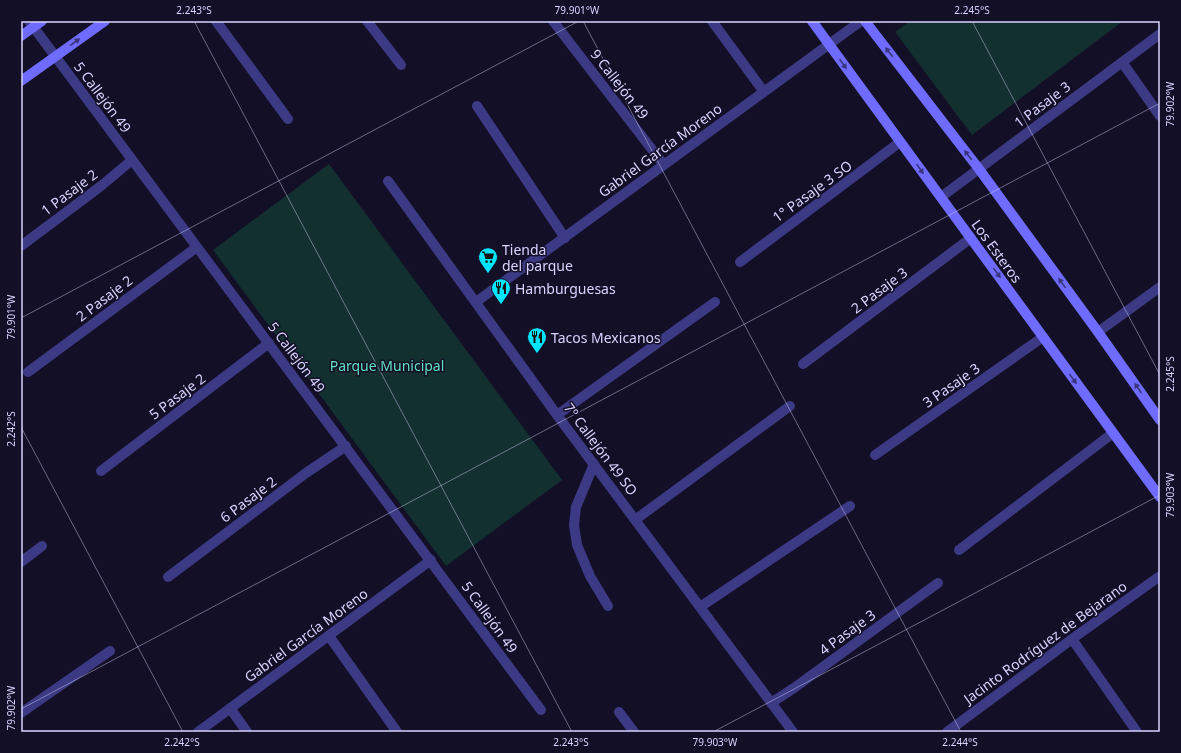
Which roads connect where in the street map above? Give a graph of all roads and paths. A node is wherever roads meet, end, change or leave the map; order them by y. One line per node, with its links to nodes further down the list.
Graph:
1 (105, 21): 13 (street, one-way to 1)
2 (216, 21): 20 (street)
3 (367, 21): 15 (street)
4 (553, 21): 23 (street, 9 Callejón 49)
5 (712, 21): 17 (street)
6 (812, 21): 12 (street, Los Esteros)
7 (861, 21): 12 (street, Gabriel García Moreno)
8 (865, 21): 24 (street, one-way to 8)
9 (35, 23): 11 (street); 13 (street, 5 Callejón 49)
10 (1160, 34): 14 (street, 1 Pasaje 3)
11 (21, 36)
12 (829, 45): 17 (street, Gabriel García Moreno); 21 (street, Los Esteros, one-way to 21)
13 (56, 56): 16 (street); 22 (street, 5 Callejón 49)
14 (1122, 62): 19 (street); 24 (street, 1 Pasaje 3)
15 (401, 65)
16 (21, 81)
17 (764, 92): 23 (street, Gabriel García Moreno)
18 (477, 106): 27 (street)
19 (1160, 116)
20 (288, 119)
21 (900, 142): 26 (street, Los Esteros, one-way to 26); 31 (street, 1° Pasaje 3 SO)
22 (132, 160): 29 (street, 1 Pasaje 2); 30 (street, 5 Callejón 49)
23 (664, 165): 27 (street, Gabriel García Moreno)
24 (979, 169): 26 (street, 1 Pasaje 3); 35 (street, one-way to 24)
25 (388, 181): 33 (street, 7º Callejón 49 SO)
26 (941, 197): 28 (street, Los Esteros)
27 (565, 238): 33 (street, Gabriel García Moreno)
28 (971, 238): 36 (street, Los Esteros, one-way to 36); 38 (street, 2 Pasaje 3)
29 (21, 246)
30 (197, 247): 37 (street, 5 Callejón 49); 39 (street, 2 Pasaje 2)
31 (740, 262)
32 (1160, 287): 35 (street)
33 (476, 302): 41 (street, 7º Callejón 49 SO)
34 (715, 302): 41 (street)
35 (1098, 332): 42 (street, one-way to 35)
36 (1043, 338): 43 (street, Los Esteros, one-way to 43); 45 (street, 3 Pasaje 3)
37 (269, 343): 44 (street, 5 Callejón 49); 47 (street, 5 Pasaje 2)
38 (803, 364)
39 (28, 372)
40 (790, 406): 50 (street)
41 (558, 415): 46 (street, 7º Callejón 49 SO)
42 (1160, 420)
43 (1113, 433): 48 (street, Los Esteros); 52 (street)
44 (346, 446): 53 (street, 5 Callejón 49); 56 (street, 6 Pasaje 2)
45 (875, 455)
46 (594, 464): 50 (street, 7º Callejón 49 SO); 58 (street)
47 (101, 471)
48 (1160, 497)
49 (850, 506): 59 (street)
50 (635, 520): 59 (street, 7º Callejón 49 SO)
51 (42, 546): 54 (street)
52 (959, 550)
53 (431, 560): 60 (street, Gabriel García Moreno); 65 (street, 5 Callejón 49)
54 (21, 562)
55 (1160, 576): 61 (street, Jacinto Rodríguez de Bejarano)
56 (168, 577)
57 (938, 583): 63 (street, 4 Pasaje 3)
58 (608, 606)
59 (700, 607): 63 (street, 7º Callejón 49 SO)
60 (329, 636): 64 (street, Gabriel García Moreno); 70 (street)
61 (1072, 639): 73 (street, Jacinto Rodríguez de Bejarano); 74 (street)
62 (110, 651): 67 (street)
63 (771, 703): 72 (street, 7º Callejón 49 SO)
64 (230, 708): 68 (street, Gabriel García Moreno); 69 (street)
65 (541, 710)
66 (620, 712): 71 (street)
67 (21, 713)
68 (198, 732)
69 (247, 732)
70 (397, 732)
71 (634, 732)
72 (793, 732)
73 (947, 732)
74 (1137, 732)

